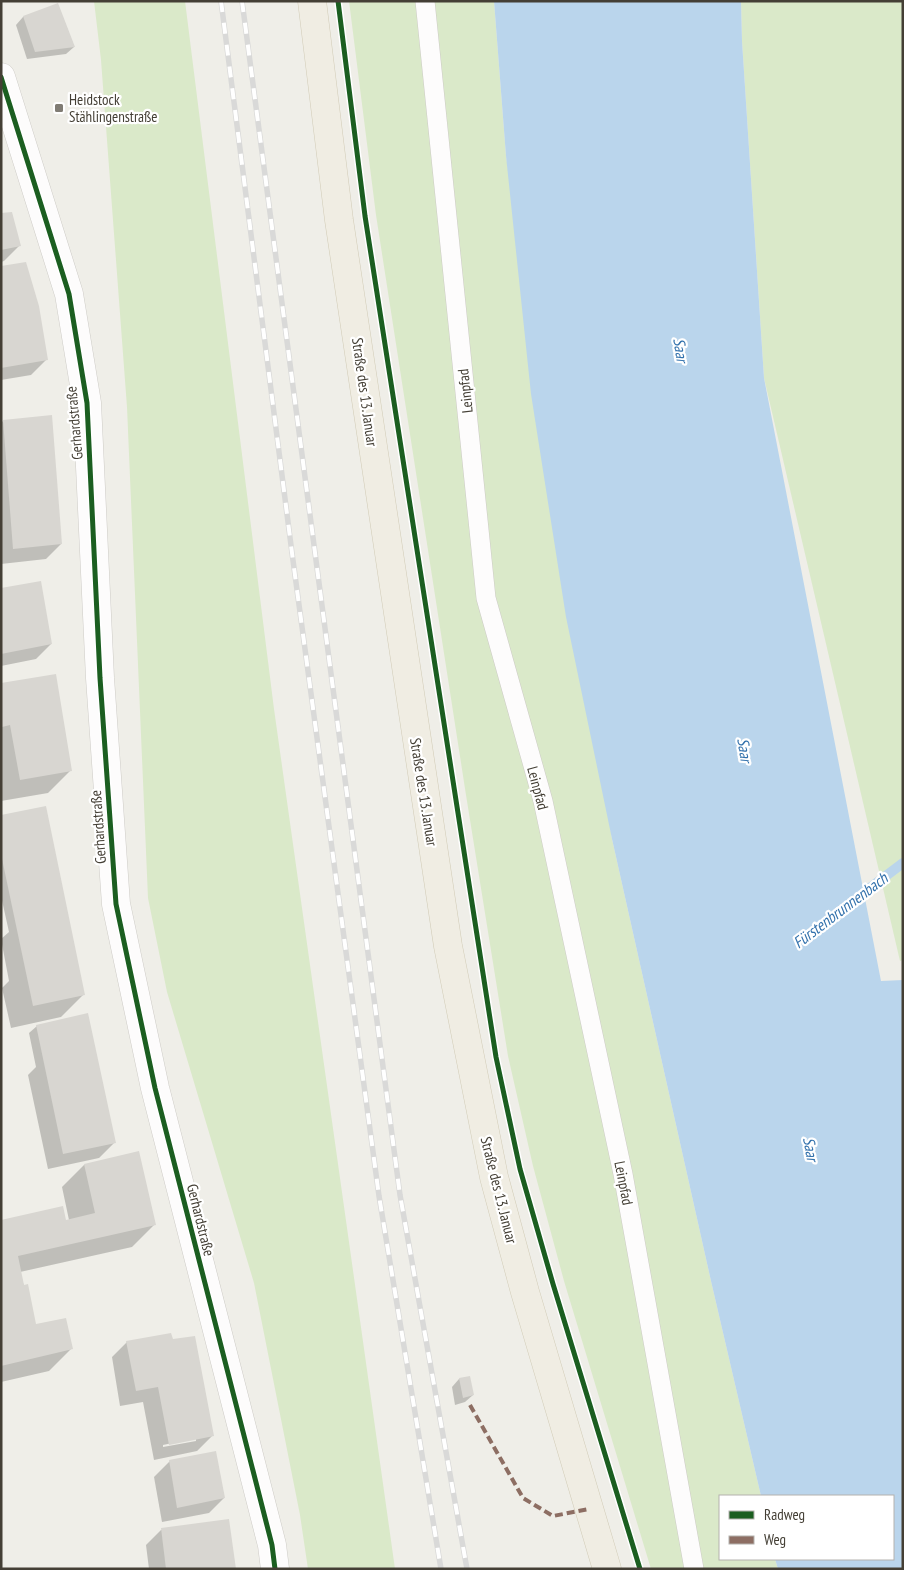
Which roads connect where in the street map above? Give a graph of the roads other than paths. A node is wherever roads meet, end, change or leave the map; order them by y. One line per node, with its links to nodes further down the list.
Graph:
1 (312, 1): 5 (main road, Straße des 13. Januar)
2 (425, 1): 6 (lane, Leinpfad)
3 (1, 77): 4 (street, Gerhardstraße)
4 (275, 1569)
5 (607, 1569)
6 (694, 1569)

